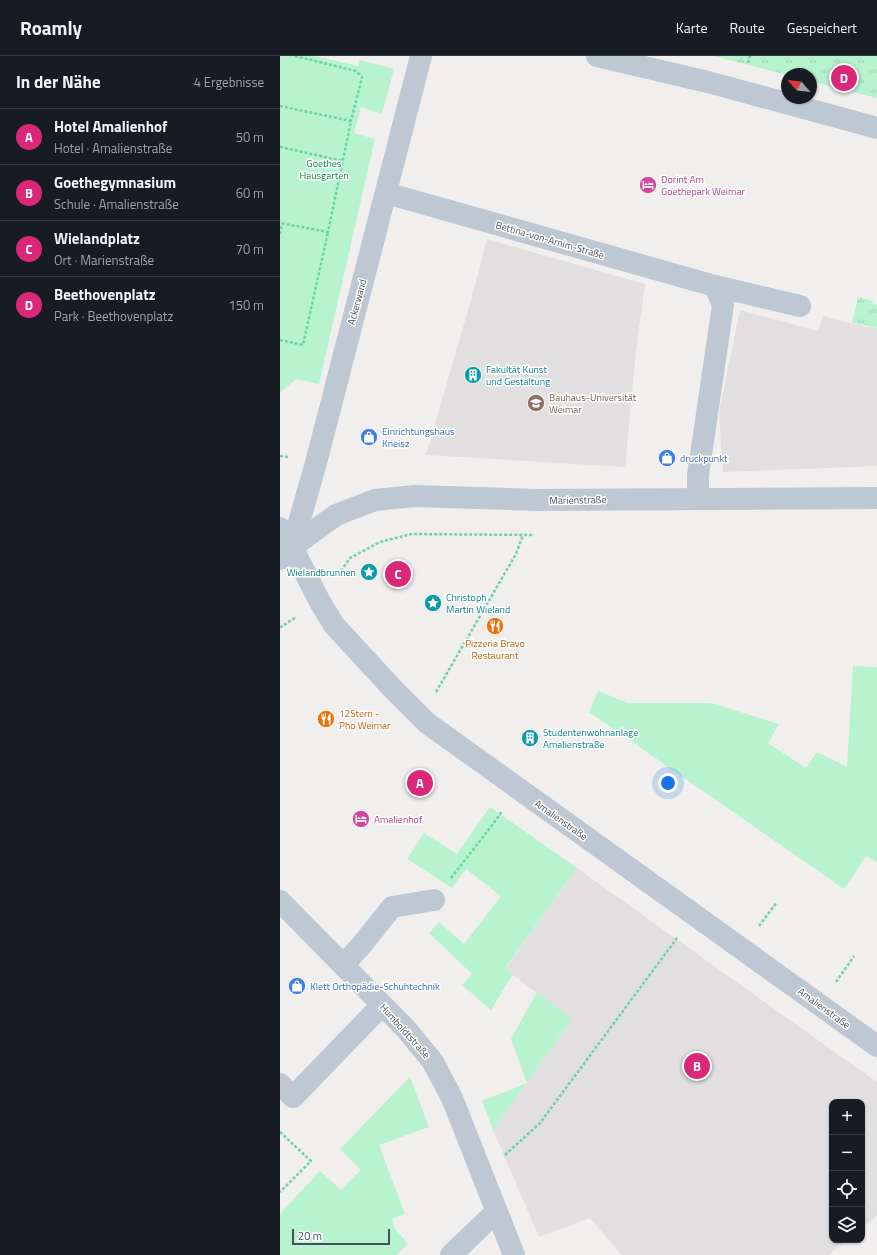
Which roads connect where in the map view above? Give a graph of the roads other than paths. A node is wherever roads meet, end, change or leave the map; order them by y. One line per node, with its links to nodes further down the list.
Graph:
1 (421, 56): 4 (street, Ackerwand)
2 (597, 56): 3 (street)
3 (877, 128)
4 (386, 193): 5 (street, Bettina-von-Arnim-Straße); 12 (street, Ackerwand)
5 (715, 286): 6 (street, Bettina-von-Arnim-Straße); 9 (street)
6 (800, 306)
7 (855, 498): 8 (street, Marienstraße); 9 (street, Marienstraße); 10 (street)
8 (877, 498)
9 (698, 499): 12 (street, Marienstraße)
10 (877, 503)
11 (280, 528): 12 (street, Amalienstraße)
12 (286, 553): 17 (street, Amalienstraße)
13 (434, 900): 15 (street)
14 (280, 901): 15 (street, Humboldtstraße)
15 (342, 965): 16 (street, Humboldtstraße)
16 (382, 1005): 18 (street); 19 (street, Humboldtstraße)
17 (875, 1040)
18 (280, 1084)
19 (496, 1212): 20 (street); 21 (street, Humboldtstraße)
20 (451, 1255)
21 (514, 1255)

